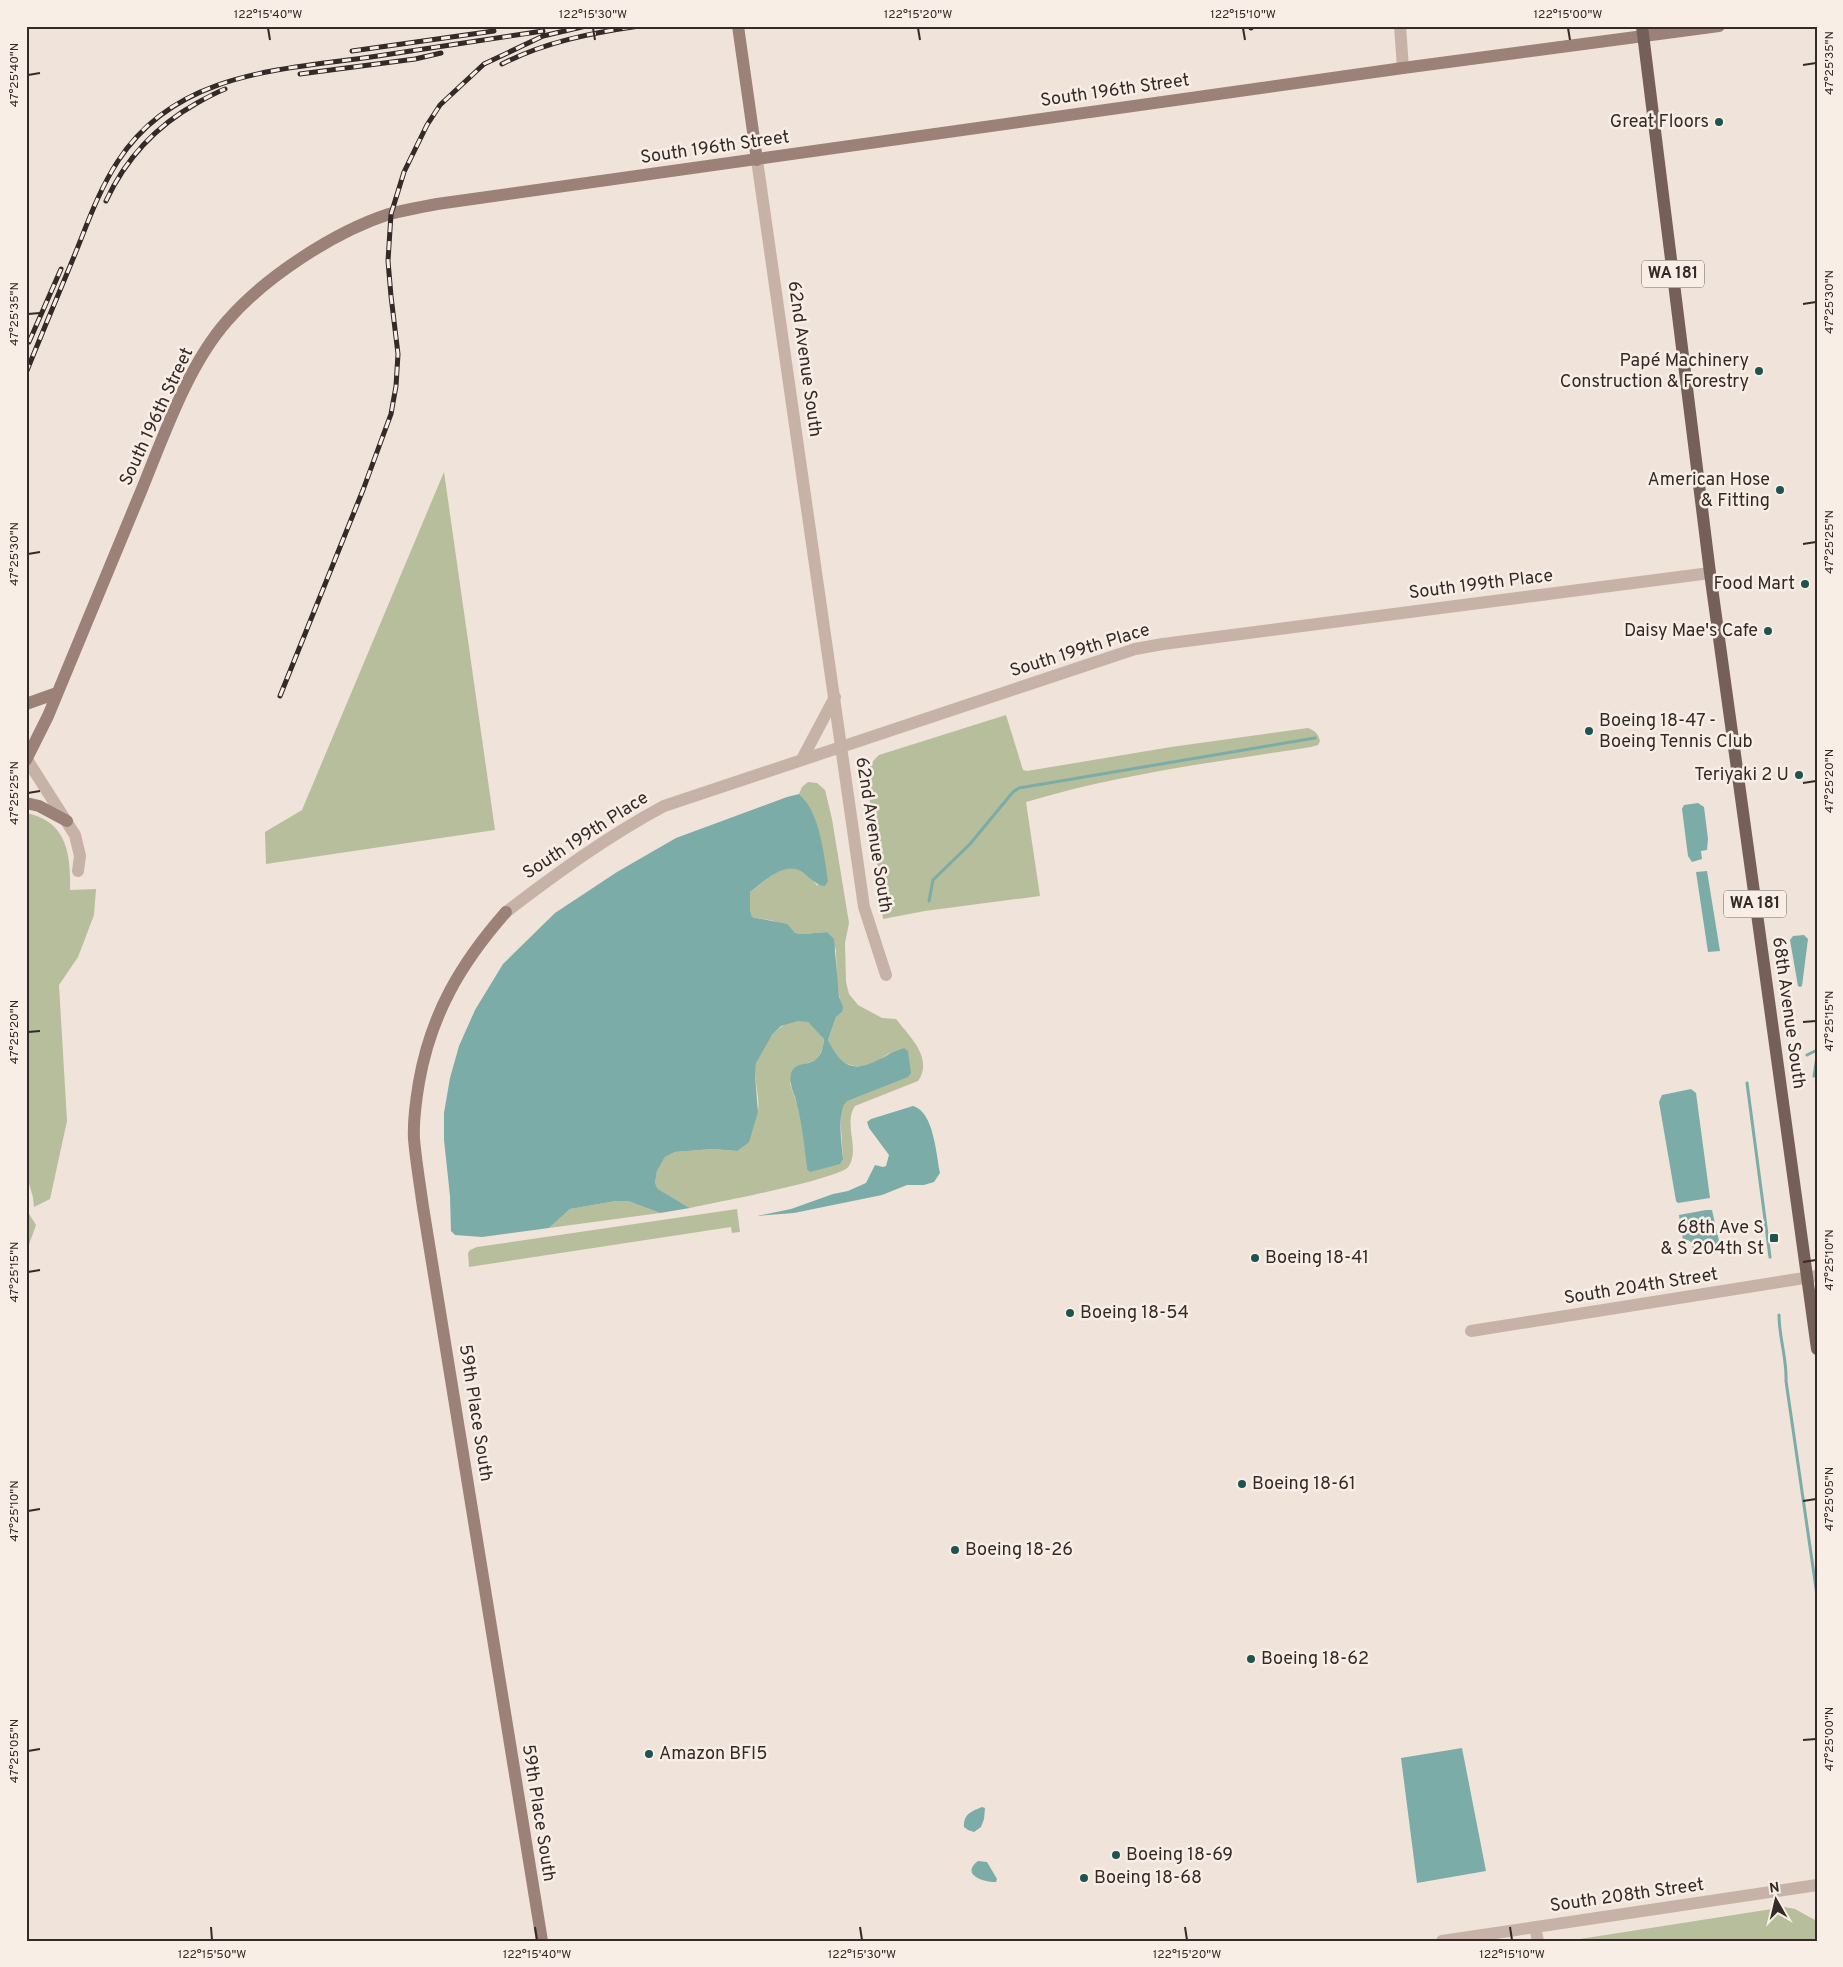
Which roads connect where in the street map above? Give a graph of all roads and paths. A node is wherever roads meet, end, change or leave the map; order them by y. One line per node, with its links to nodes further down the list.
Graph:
1 (738, 26): 6 (main road, 62nd Avenue South)
2 (1400, 26): 5 (street)
3 (1718, 26): 4 (main road, South 196th Street)
4 (1643, 32): 5 (main road, South 196th Street); 7 (main road, 68th Avenue South / WA 181)
5 (1403, 68): 6 (main road, South 196th Street)
6 (757, 160): 8 (main road, South 196th Street); 9 (street, 62nd Avenue South)
7 (1710, 573): 11 (street, South 199th Place); 19 (main road, 68th Avenue South / WA 181)
8 (58, 693): 10 (main road); 12 (main road, South 196th Street)
9 (835, 697): 11 (street, 62nd Avenue South); 13 (street)
10 (26, 704)
11 (842, 746): 13 (street, South 199th Place); 18 (street, 62nd Avenue South)
12 (26, 759): 15 (street)
13 (802, 759): 17 (street, South 199th Place)
14 (26, 803): 15 (main road)
15 (67, 821): 16 (street)
16 (78, 871)
17 (506, 912): 24 (main road, 59th Place South)
18 (886, 975)
19 (1812, 1277): 20 (street, South 204th Street); 21 (main road, 68th Avenue South / WA 181)
20 (1471, 1331)
21 (1817, 1349)
22 (1817, 1884): 23 (street, South 208th Street)
23 (1535, 1927): 25 (street, South 208th Street); 26 (street)
24 (542, 1941)
25 (1442, 1941)
26 (1538, 1941)

